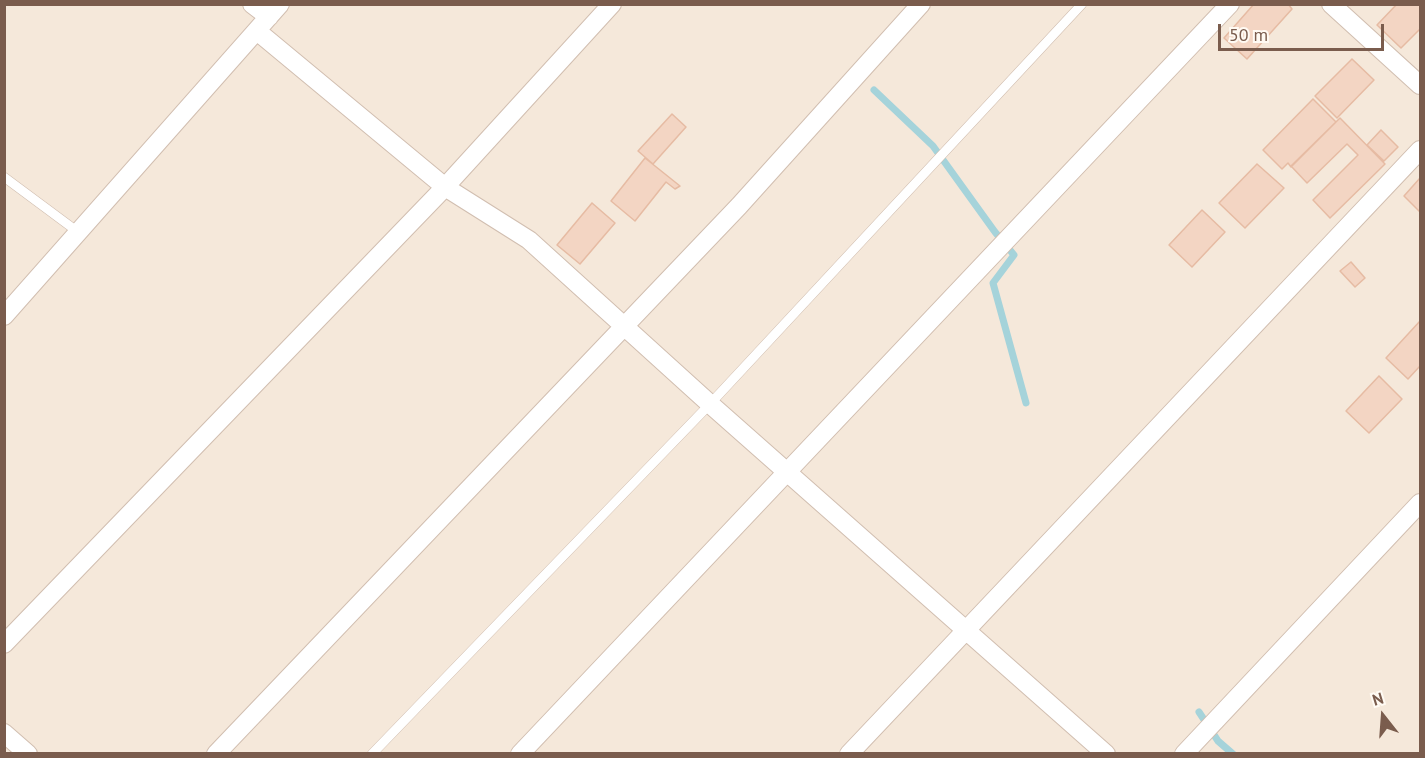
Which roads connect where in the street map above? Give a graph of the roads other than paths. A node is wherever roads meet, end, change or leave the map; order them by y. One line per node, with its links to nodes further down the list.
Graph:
1 (252, 4): 7 (street)
2 (612, 4): 11 (street)
3 (921, 4): 14 (street)
4 (1082, 4): 15 (lane)
5 (1230, 4): 16 (street)
6 (1331, 4): 8 (street)
7 (268, 17): 11 (street); 12 (street)
8 (1420, 85)
9 (1420, 150): 18 (street)
10 (4, 177): 12 (lane)
11 (445, 187): 14 (street); 19 (street)
12 (78, 232): 13 (street)
13 (4, 315)
14 (624, 327): 15 (street); 22 (street)
15 (710, 404): 16 (street); 23 (lane)
16 (787, 472): 18 (street); 24 (street)
17 (1420, 503): 27 (street)
18 (966, 630): 25 (street); 26 (street)
19 (4, 644)
20 (4, 733): 21 (street)
21 (28, 753)
22 (216, 753)
23 (372, 753)
24 (520, 753)
25 (849, 753)
26 (1106, 753)
27 (1184, 753)

